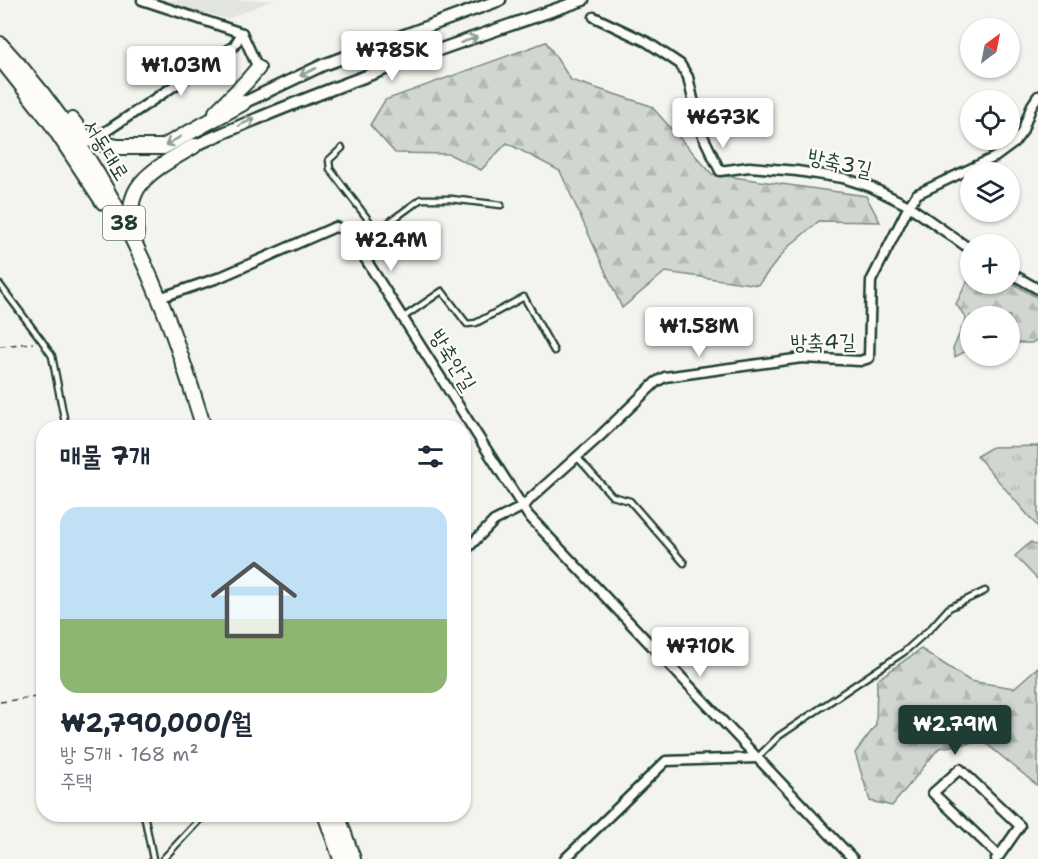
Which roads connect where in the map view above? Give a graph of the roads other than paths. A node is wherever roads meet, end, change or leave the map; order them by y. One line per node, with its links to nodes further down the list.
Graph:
1 (142, 0): 5 (street)
2 (500, 0): 11 (street, one-way to 11)
3 (583, 0): 14 (street, one-way to 3)
4 (594, 17): 17 (street, 방축3길)
5 (242, 33): 8 (street); 13 (street, 서동대로)
6 (0, 44): 9 (main road, 서동대로 / 38)
7 (0, 58): 29 (main road, 서동대로 / 38)
8 (258, 68): 12 (main road)
9 (35, 85): 13 (main road); 25 (main road, 서동대로 / 38)
10 (1038, 96): 17 (street)
11 (243, 103): 12 (main road)
12 (204, 123): 13 (main road, one-way to 13)
13 (95, 141)
14 (194, 146): 25 (main road)
15 (342, 148): 18 (lane)
16 (501, 206): 18 (lane)
17 (909, 207): 20 (street, 방축3길); 33 (street, 방축4길)
18 (376, 230): 19 (lane); 21 (lane)
19 (355, 241): 25 (street, 방축안길); 26 (street, 방축안길)
20 (960, 242)
21 (394, 257)
22 (1020, 279): 24 (street)
23 (0, 285): 28 (lane)
24 (1038, 289)
25 (156, 292): 30 (main road, 서동대로 / 38)
26 (404, 317): 27 (lane, 방축안길); 31 (street, 방축안길)
27 (554, 351)
28 (64, 420)
29 (193, 420)
30 (201, 420)
31 (469, 420)
32 (471, 424): 34 (street, 방축안길)
33 (577, 457): 34 (street, 방축4길); 36 (lane)
34 (526, 511): 35 (street, 방축4길); 38 (street)
35 (471, 545)
36 (684, 563)
37 (985, 591): 38 (lane)
38 (757, 758): 48 (street); 49 (street)
39 (146, 822): 44 (lane)
40 (198, 822): 45 (lane)
41 (328, 822): 46 (main road)
42 (340, 822): 47 (main road)
43 (997, 857): 43 (street)
44 (153, 859)
45 (163, 859)
46 (341, 859)
47 (353, 859)
48 (565, 859)
49 (853, 859)

